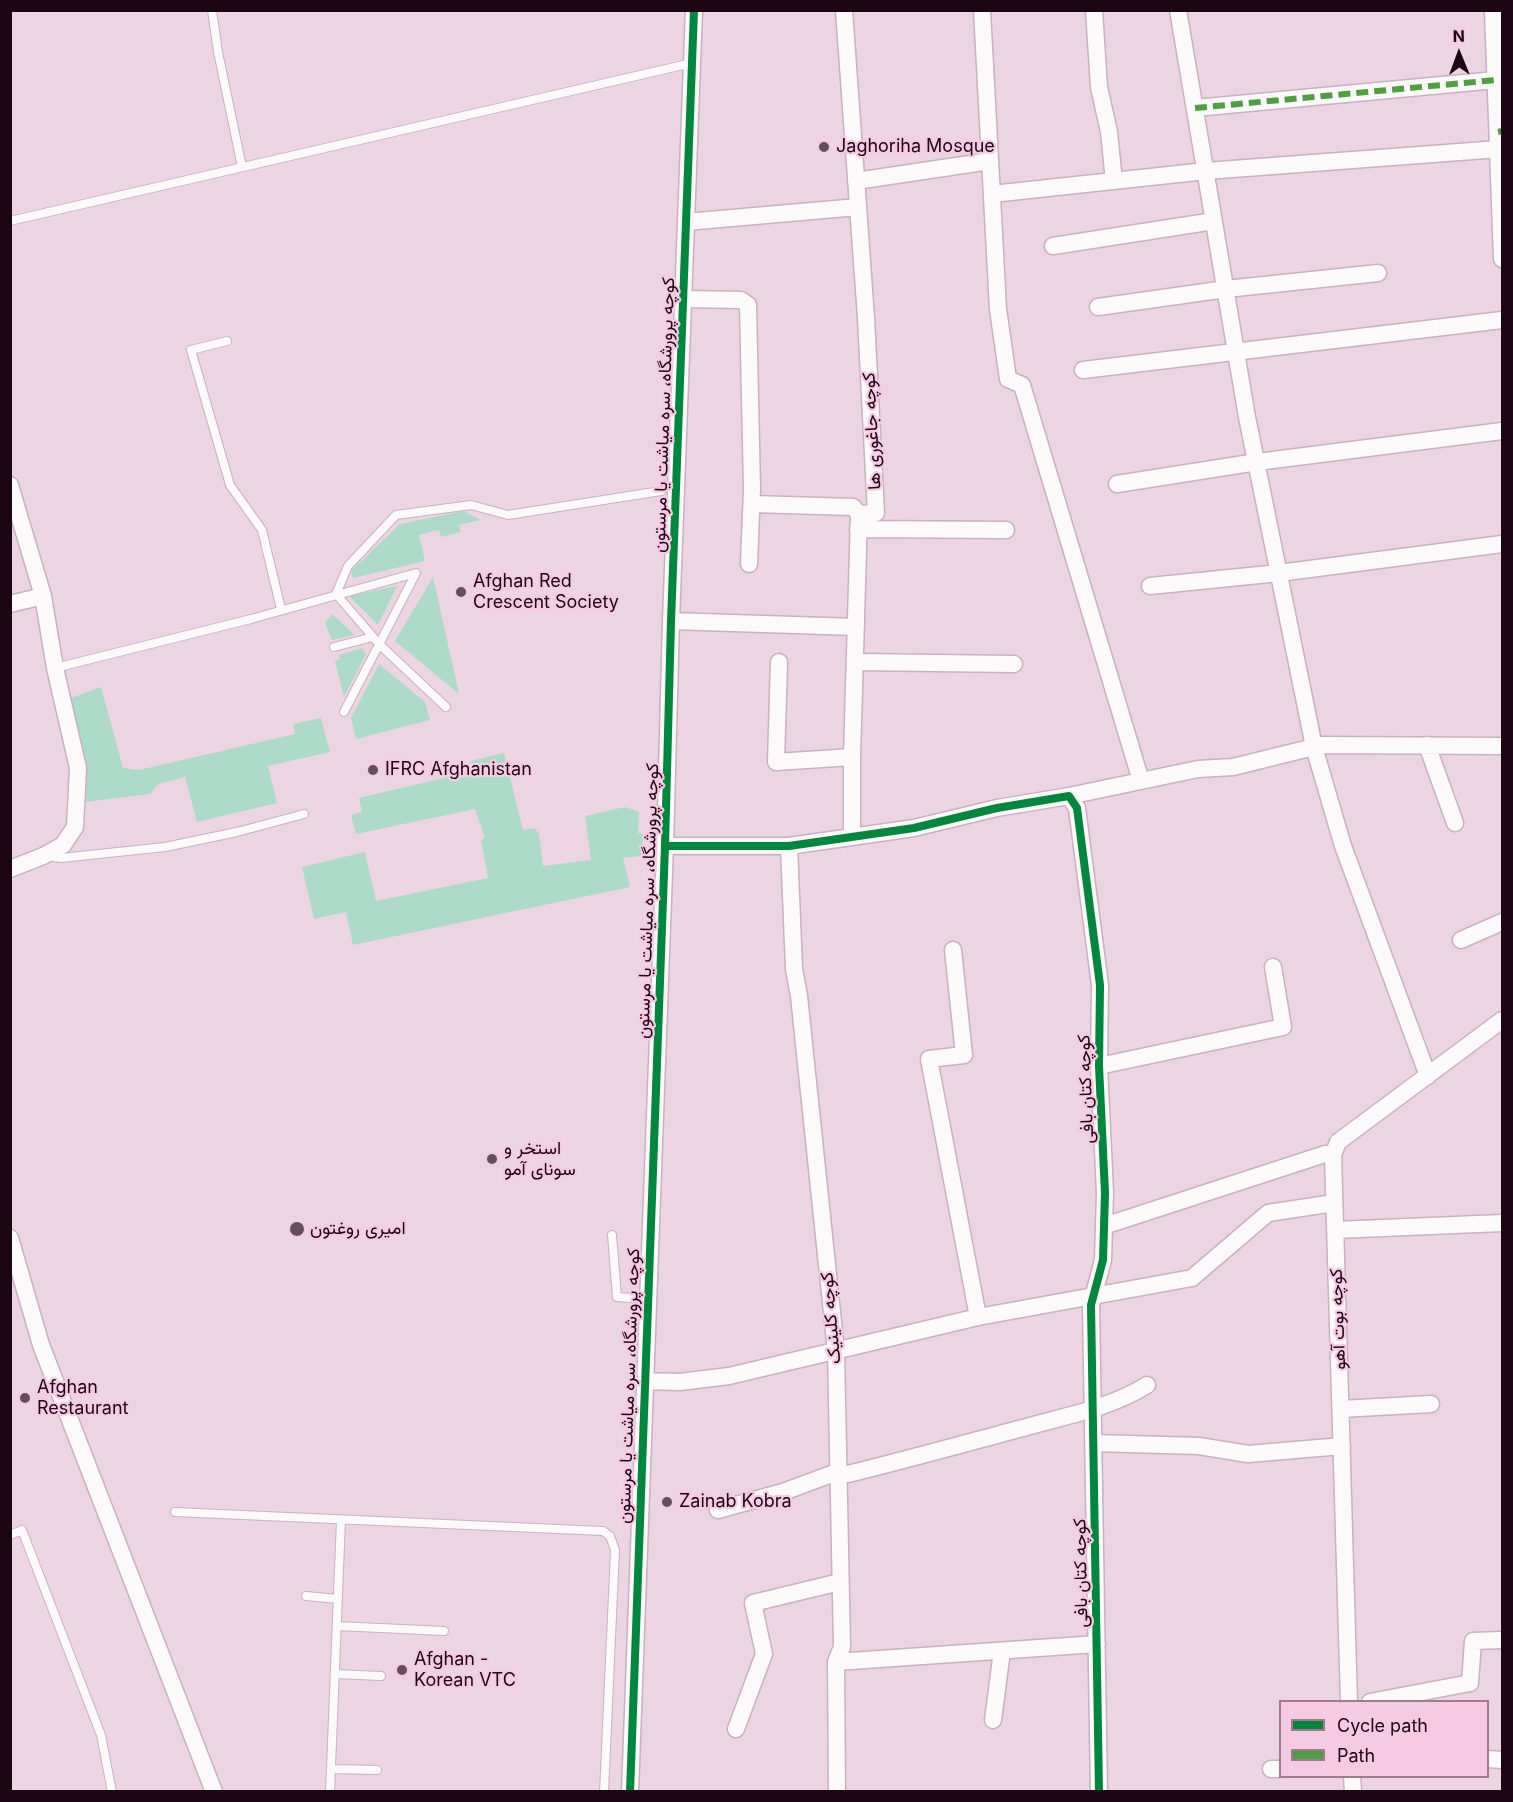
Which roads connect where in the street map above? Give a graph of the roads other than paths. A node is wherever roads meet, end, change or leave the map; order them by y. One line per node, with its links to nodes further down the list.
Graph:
1 (212, 10): 14 (lane)
2 (694, 10): 8 (street, کوچه پرورشگاه، سره میاشت یا مرستون)
3 (844, 10): 16 (street, کوچه جاغوری ها)
4 (982, 10): 13 (street)
5 (1094, 10): 17 (street)
6 (1178, 10): 10 (street)
7 (1493, 10): 9 (street)
8 (692, 63): 14 (lane); 22 (street, کوچه پرورشگاه، سره میاشت یا مرستون)
9 (1496, 80): 10 (street); 11 (street)
10 (1195, 108): 15 (street)
11 (1500, 131): 12 (street)
12 (1498, 149): 15 (street); 24 (street)
13 (990, 161): 16 (street); 18 (street)
14 (242, 167): 20 (lane)
15 (1206, 171): 17 (street); 21 (street)
16 (856, 181): 19 (street, کوچه جاغوری ها)
17 (1114, 181): 18 (street)
18 (992, 194): 64 (street)
19 (858, 207): 22 (street); 39 (street, کوچه جاغوری ها)
20 (10, 221)
21 (1214, 221): 23 (street); 26 (street)
22 (686, 222): 27 (street, کوچه پرورشگاه، سره میاشت یا مرستون)
23 (1053, 246)
24 (1503, 259)
25 (1378, 273): 26 (street)
26 (1226, 289): 28 (street); 31 (street)
27 (684, 299): 38 (street); 49 (street, کوچه پرورشگاه، سره میاشت یا مرستون)
28 (1098, 308)
29 (1503, 320): 31 (street)
30 (227, 340): 48 (lane)
31 (1236, 353): 32 (street); 34 (street)
32 (1083, 370)
33 (1503, 431): 34 (street)
34 (1257, 462): 35 (street); 43 (street)
35 (1117, 484)
36 (10, 486): 46 (street)
37 (661, 491): 45 (lane)
38 (752, 504): 39 (street); 42 (street)
39 (859, 522): 40 (street); 50 (street)
40 (1005, 530)
41 (1503, 544): 43 (street)
42 (749, 564)
43 (1279, 573): 44 (street); 62 (street)
44 (1150, 586)
45 (336, 594): 48 (lane); 51 (lane); 52 (lane)
46 (43, 596): 47 (street); 57 (street)
47 (10, 604)
48 (281, 609): 57 (lane)
49 (671, 621): 50 (street); 69 (street, کوچه پرورشگاه، سره میاشت یا مرستون)
50 (856, 627): 55 (street)
51 (373, 637): 52 (lane); 53 (lane)
52 (380, 645): 58 (lane); 59 (lane)
53 (334, 647)
54 (778, 662): 63 (street)
55 (855, 662): 56 (street); 63 (street)
56 (1014, 664)
57 (55, 668): 71 (street)
58 (446, 706)
59 (344, 712)
60 (1427, 745): 61 (street); 62 (street); 67 (street)
61 (1503, 746)
62 (1314, 747): 64 (street); 79 (street)
63 (852, 757): 68 (street)
64 (1141, 781): 65 (street)
65 (1070, 796): 68 (street); 78 (street, کوچه کتان بافی)
66 (304, 814): 71 (lane)
67 (1455, 823)
68 (852, 837): 70 (street)
69 (665, 846): 70 (street); 88 (street, کوچه پرورشگاه، سره میاشت یا مرستون)
70 (789, 846): 90 (street, کوچه کلینیک)
71 (43, 856): 72 (street)
72 (10, 869)
73 (1503, 922): 74 (street)
74 (1461, 940)
75 (953, 950): 89 (street)
76 (1273, 967): 78 (street)
77 (1503, 1020): 79 (street)
78 (1099, 1066): 83 (street, کوچه کتان بافی)
79 (1428, 1076): 80 (street)
80 (1333, 1155): 81 (street, کوچه بوت آهو); 83 (street)
81 (1334, 1203): 84 (street, کوچه بوت آهو); 87 (street)
82 (1503, 1223): 84 (street)
83 (1104, 1226): 87 (street, کوچه کتان بافی)
84 (1335, 1230): 95 (street, کوچه بوت آهو)
85 (612, 1235): 88 (lane)
86 (10, 1238): 121 (street)
87 (1092, 1297): 89 (street); 94 (street, کوچه کتان بافی)
88 (648, 1299): 91 (street, کوچه پرورشگاه، سره میاشت یا مرستون)
89 (978, 1317): 90 (street)
90 (836, 1351): 91 (street); 98 (street, کوچه کلینیک)
91 (644, 1381): 124 (street, کوچه پرورشگاه، سره میاشت یا مرستون)
92 (1147, 1385): 94 (street)
93 (1431, 1404): 95 (street)
94 (1092, 1409): 96 (street, کوچه کتان بافی); 98 (street)
95 (1341, 1409): 97 (street, کوچه بوت آهو)
96 (1093, 1443): 97 (street); 109 (street, کوچه کتان بافی)
97 (1342, 1446): 114 (street, کوچه بوت آهو)
98 (837, 1472): 99 (street); 103 (street, کوچه کلینیک)
99 (718, 1510)
100 (175, 1512): 101 (lane)
101 (341, 1520): 105 (lane); 123 (lane)
102 (10, 1535): 120 (lane)
103 (840, 1582): 111 (street, کوچه کلینیک); 117 (street)
104 (306, 1596): 105 (lane)
105 (338, 1599): 106 (lane)
106 (337, 1626): 107 (lane); 112 (lane)
107 (444, 1631)
108 (1503, 1640): 115 (street)
109 (1097, 1644): 110 (street); 126 (street, کوچه کتان بافی)
110 (1002, 1652): 111 (street); 116 (street)
111 (836, 1662): 125 (street, کوچه کلینیک)
112 (335, 1674): 113 (lane); 118 (lane)
113 (381, 1676)
114 (1349, 1700)
115 (1376, 1700)
116 (993, 1720)
117 (736, 1730)
118 (331, 1769): 119 (lane); 122 (lane)
119 (377, 1770)
120 (112, 1791)
121 (214, 1791)
122 (330, 1791)
123 (604, 1791)
124 (630, 1791)
125 (837, 1791)
126 (1099, 1791)

